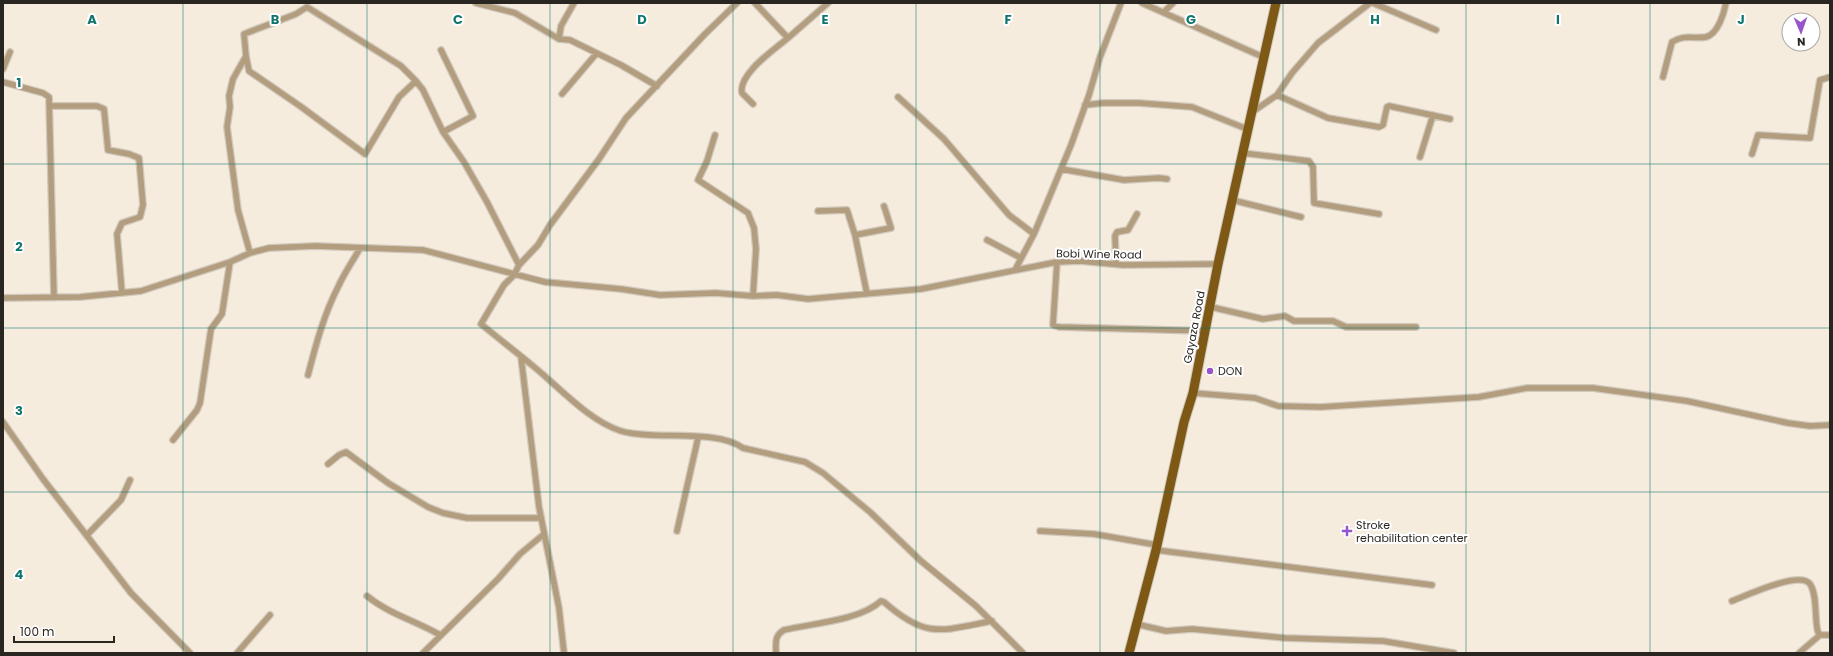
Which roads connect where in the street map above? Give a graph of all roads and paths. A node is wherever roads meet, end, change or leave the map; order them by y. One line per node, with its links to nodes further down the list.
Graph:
1 (476, 3): 15 (street)
2 (574, 3): 15 (street)
3 (737, 3): 26 (street)
4 (755, 3): 14 (street)
5 (828, 3): 14 (street)
6 (1121, 3): 31 (street)
7 (1142, 3): 12 (street)
8 (1173, 3): 12 (street)
9 (1276, 3): 20 (main road, Gayaza Road)
10 (1372, 3): 13 (street); 28 (street)
11 (1726, 3): 22 (street)
12 (1164, 12): 20 (street)
13 (1436, 30)
14 (788, 38): 30 (street)
15 (559, 39): 18 (street)
16 (441, 50): 37 (street)
17 (10, 52): 21 (street)
18 (596, 54): 26 (street); 27 (street)
19 (246, 56): 24 (street); 24 (street); 54 (street)
20 (1263, 57): 33 (main road, Gayaza Road)
21 (3, 69)
22 (1663, 76)
23 (1830, 77): 40 (street)
24 (416, 80): 37 (street)
25 (3, 82): 32 (street)
26 (657, 86): 60 (street)
27 (562, 94)
28 (1277, 95): 33 (street); 34 (street)
29 (898, 97): 50 (street)
30 (754, 104)
31 (1085, 105): 36 (street); 42 (street)
32 (50, 106): 63 (street); 67 (street)
33 (1250, 114): 36 (main road, Gayaza Road)
34 (1433, 115): 35 (street); 41 (street)
35 (1450, 119)
36 (1247, 129): 39 (main road, Gayaza Road)
37 (444, 132): 60 (street)
38 (715, 135): 65 (street)
39 (1242, 153): 44 (main road, Gayaza Road); 48 (street)
40 (1752, 154)
41 (1420, 157)
42 (1061, 169): 43 (street); 50 (street)
43 (1167, 179)
44 (1232, 200): 49 (street); 59 (main road, Gayaza Road)
45 (884, 206): 51 (street)
46 (818, 211): 51 (street)
47 (1137, 214): 58 (street)
48 (1379, 214)
49 (1302, 217)
50 (1034, 234): 55 (street)
51 (856, 235): 64 (street)
52 (987, 240): 55 (street)
53 (360, 248): 54 (street, Bobi Wine Road); 62 (street, Bobi Wine Road); 72 (street)
54 (250, 253): 56 (street, Bobi Wine Road)
55 (1020, 258): 61 (street)
56 (230, 262): 63 (street, Bobi Wine Road); 77 (street)
57 (1057, 262): 58 (street, Bobi Wine Road); 61 (street, Bobi Wine Road); 70 (street)
58 (1116, 264): 59 (street, Bobi Wine Road)
59 (1218, 264): 68 (main road, Gayaza Road)
60 (519, 265): 62 (street)
61 (1015, 270): 64 (street, Bobi Wine Road)
62 (514, 275): 65 (street, Bobi Wine Road); 71 (street)
63 (122, 293): 67 (street, Bobi Wine Road)
64 (867, 294): 65 (street, Bobi Wine Road)
65 (753, 296)
66 (3, 298): 67 (street, Bobi Wine Road)
67 (54, 298)
68 (1211, 307): 69 (street); 70 (main road, Gayaza Road)
69 (1416, 327)
70 (1206, 331): 73 (main road, Gayaza Road)
71 (521, 357): 76 (street); 80 (street)
72 (308, 375)
73 (1193, 393): 75 (street); 85 (main road, Gayaza Road)
74 (3, 422): 84 (street)
75 (1830, 425)
76 (698, 438): 81 (street); 90 (street)
77 (173, 440)
78 (328, 464): 80 (street)
79 (130, 480): 84 (street)
80 (541, 518): 83 (street)
81 (677, 531)
82 (1040, 532): 85 (street)
83 (544, 534): 92 (street); 98 (street)
84 (87, 535): 95 (street)
85 (1157, 548): 86 (street); 91 (main road, Gayaza Road)
86 (1432, 585)
87 (367, 596): 92 (street)
88 (1732, 601): 93 (street)
89 (270, 615): 96 (street)
90 (992, 621): 99 (street); 100 (street)
91 (1136, 624): 101 (main road, Gayaza Road); 102 (street)
92 (440, 635): 97 (street)
93 (1820, 635): 94 (street); 103 (street)
94 (1830, 635)
95 (190, 653)
96 (237, 653)
97 (423, 653)
98 (564, 653)
99 (776, 653)
100 (1023, 653)
101 (1129, 653)
102 (1454, 653)
103 (1799, 653)

